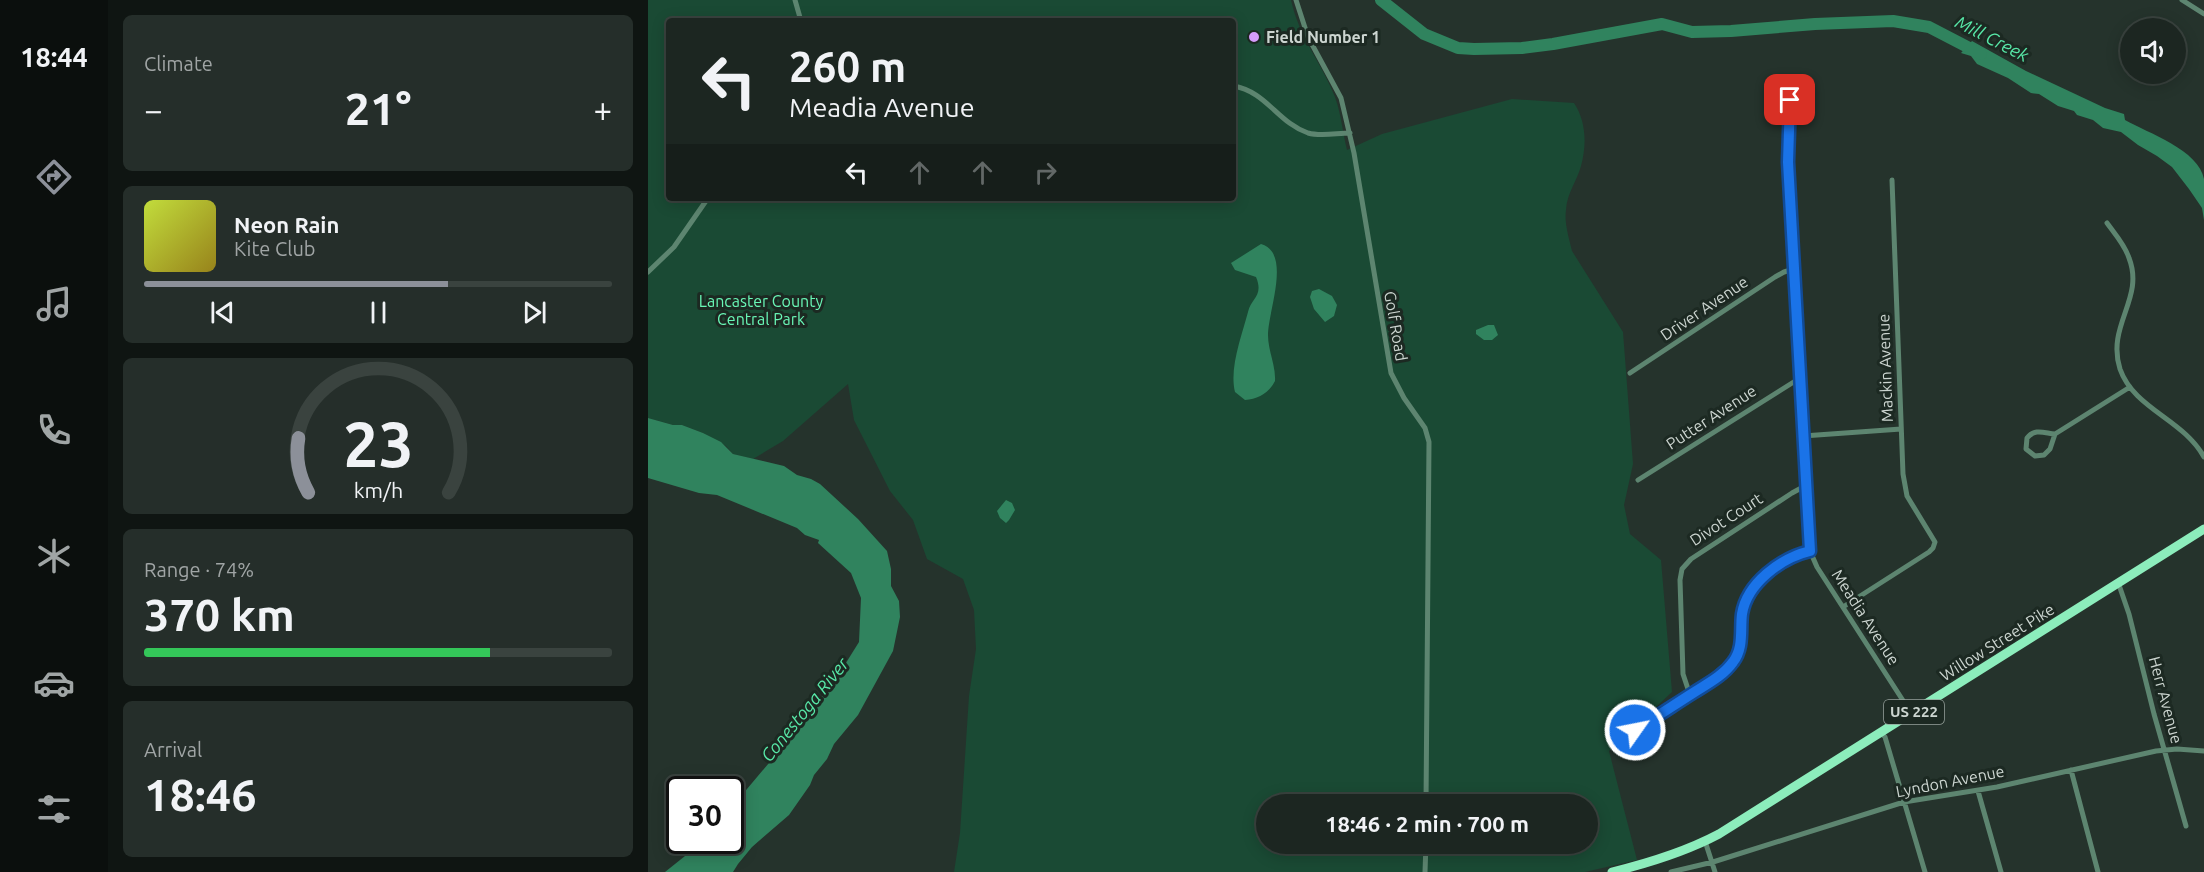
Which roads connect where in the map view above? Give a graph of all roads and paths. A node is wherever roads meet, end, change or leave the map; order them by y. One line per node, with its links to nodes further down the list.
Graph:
1 (795, 0): 5 (street)
2 (1296, 0): 8 (street, Golf Road)
3 (2182, 0): 4 (street)
4 (2204, 14)
5 (800, 18)
6 (1236, 87): 8 (street)
7 (1790, 100): 12 (street, Meadia Avenue)
8 (1350, 133): 35 (street, Golf Road)
9 (1892, 180): 17 (street, Mackin Avenue)
10 (706, 201): 13 (street)
11 (2108, 223): 16 (street)
12 (1794, 269): 14 (street, Driver Avenue); 15 (street, Meadia Avenue)
13 (648, 272)
14 (1630, 374)
15 (1800, 378): 19 (street, Meadia Avenue); 21 (street, Putter Avenue)
16 (2130, 387): 18 (street); 20 (street)
17 (1901, 429): 19 (street); 26 (street, Mackin Avenue)
18 (2055, 434): 18 (street)
19 (1803, 436): 22 (street, Meadia Avenue)
20 (2204, 457)
21 (1638, 480)
22 (1805, 486): 24 (street, Meadia Avenue); 27 (street, Divot Court)
23 (2204, 529): 25 (highway, Willow Street Pike / US 222)
24 (1810, 551): 26 (street, Meadia Avenue); 27 (street)
25 (2118, 582): 28 (highway, Willow Street Pike / US 222); 31 (street, Herr Avenue)
26 (1843, 607): 28 (street, Meadia Avenue)
27 (1690, 695): 29 (street)
28 (1911, 714): 30 (highway, Willow Street Pike / US 222)
29 (1635, 730)
30 (1881, 733): 36 (street); 38 (highway, Willow Street Pike / US 222)
31 (2165, 749): 32 (street, Lyndon Avenue); 33 (street, Lyndon Avenue); 37 (street, Herr Avenue)
32 (2204, 751)
33 (2072, 770): 34 (street, Lyndon Avenue); 47 (street)
34 (1978, 790): 36 (street, Lyndon Avenue); 46 (street)
35 (1426, 794)
36 (1904, 802): 40 (street, Lyndon Avenue); 45 (street)
37 (2186, 826)
38 (1705, 841): 40 (street); 42 (highway, Willow Street Pike / US 222)
39 (1426, 854): 41 (street)
40 (1713, 862): 43 (street, Lyndon Avenue); 44 (street)
41 (1425, 872)
42 (1612, 872)
43 (1671, 872)
44 (1715, 872)
45 (1925, 872)
46 (2001, 872)
47 (2098, 872)

